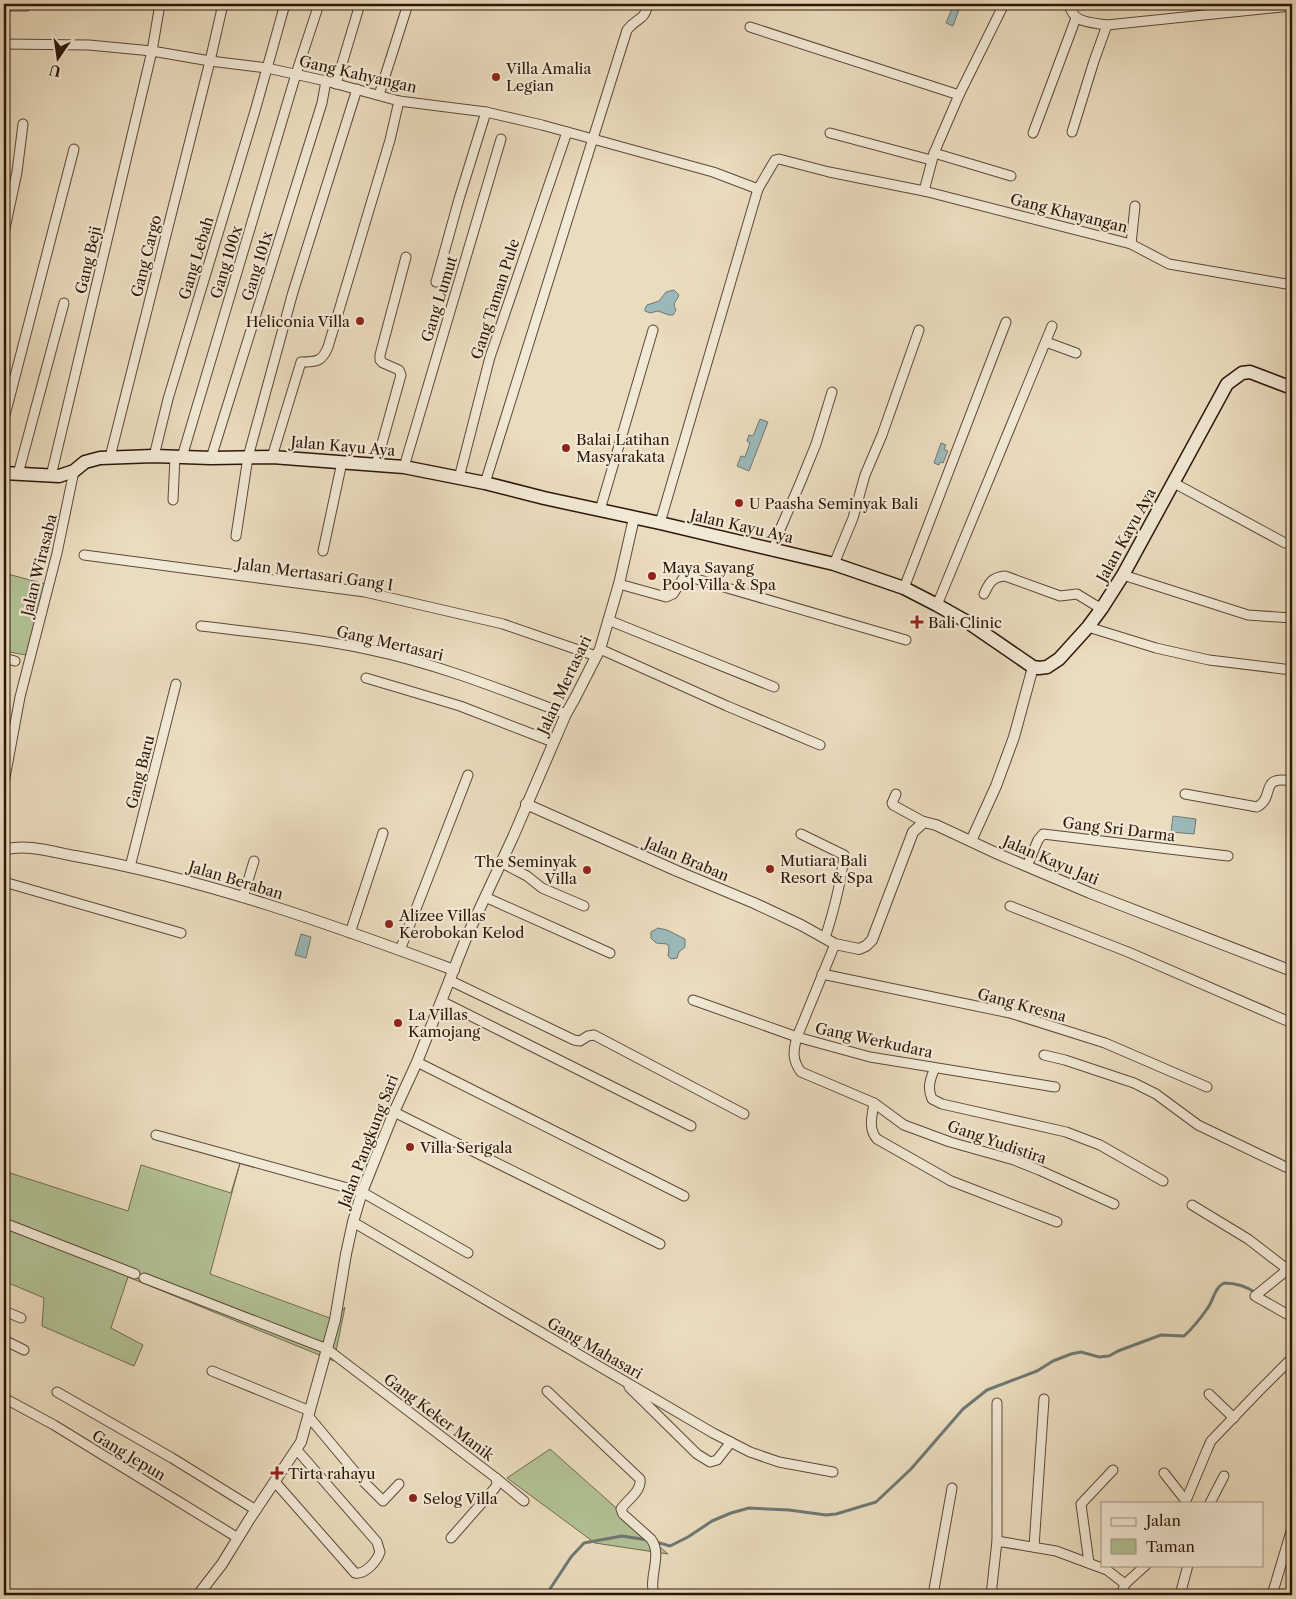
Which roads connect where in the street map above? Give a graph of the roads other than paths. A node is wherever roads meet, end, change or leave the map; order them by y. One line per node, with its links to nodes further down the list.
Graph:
1 (160, 4): 17 (street, Gang Beji)
2 (223, 4): 18 (street, Gang Cargo)
3 (285, 4): 19 (street, Gang Lebah)
4 (319, 4): 20 (street, Gang 100x)
5 (360, 4): 22 (street)
6 (408, 4): 24 (street)
7 (648, 4): 34 (street)
8 (1004, 4): 25 (street)
9 (1069, 4): 13 (street)
10 (4, 6): 11 (street)
11 (26, 6)
12 (1292, 6): 14 (street)
13 (1076, 18): 14 (street); 31 (street)
14 (1107, 25): 30 (street)
15 (750, 28): 25 (street)
16 (4, 44): 17 (street, Gang Kahyangan)
17 (152, 52): 18 (street, Gang Kahyangan); 68 (street, Gang Beji)
18 (210, 61): 19 (street, Gang Kahyangan); 57 (street, Gang Cargo)
19 (267, 68): 20 (street, Gang Kahyangan); 56 (street, Gang Lebah)
20 (296, 74): 21 (street, Gang Kahyangan); 58 (street, Gang 100x)
21 (326, 81): 22 (street, Gang Kahyangan); 61 (street, Gang 101x)
22 (336, 84): 23 (street, Gang Kahyangan)
23 (356, 89): 24 (street, Gang Kahyangan); 59 (street)
24 (379, 95): 26 (street, Gang Kahyangan)
25 (960, 95): 36 (street)
26 (399, 101): 27 (street, Gang Kahyangan); 60 (street)
27 (486, 112): 29 (street, Gang Kahyangan); 44 (street)
28 (23, 124): 41 (street)
29 (567, 132): 34 (street, Gang Kahyangan); 69 (street, Gang Taman Pule)
30 (1072, 132)
31 (1033, 133)
32 (830, 134): 36 (street)
33 (501, 139): 64 (street, Gang Lumut)
34 (592, 139): 38 (street, Gang Kahyangan); 70 (street)
35 (74, 149): 55 (street)
36 (933, 157): 37 (street); 39 (street)
37 (1011, 176)
38 (758, 188): 39 (street, Gang Khayangan); 75 (street)
39 (924, 190): 42 (street, Gang Khayangan)
40 (1135, 206): 42 (street)
41 (4, 233)
42 (1131, 244): 45 (street, Gang Khayangan)
43 (406, 257): 63 (street)
44 (436, 282)
45 (1292, 285)
46 (64, 303): 67 (street, Gang Beji)
47 (1006, 322): 84 (street)
48 (1052, 326): 51 (street)
49 (653, 330): 73 (street)
50 (919, 330): 81 (street)
51 (1046, 342): 52 (street); 86 (street)
52 (1076, 353)
53 (1292, 388): 71 (main road, Jalan Kayu Aya)
54 (832, 392): 79 (street)
55 (4, 419)
56 (154, 456): 57 (main road, Jalan Kayu Aya); 58 (main road, Jalan Kayu Aya)
57 (110, 457): 65 (main road, Jalan Kayu Aya)
58 (178, 457): 61 (main road, Jalan Kayu Aya); 72 (street, Gang 100x)
59 (248, 457): 60 (main road, Jalan Kayu Aya); 61 (main road, Jalan Kayu Aya); 76 (street)
60 (272, 457): 62 (main road, Jalan Kayu Aya)
61 (211, 458)
62 (342, 462): 63 (main road, Jalan Kayu Aya); 78 (street)
63 (376, 465): 64 (main road, Jalan Kayu Aya)
64 (404, 467): 69 (main road, Jalan Kayu Aya)
65 (74, 471): 68 (main road, Jalan Kayu Aya); 106 (street, Jalan Wirasaba)
66 (4, 473): 67 (main road, Jalan Kayu Aya)
67 (18, 474): 68 (main road, Jalan Kayu Aya)
68 (51, 476)
69 (459, 478): 70 (main road, Jalan Kayu Aya)
70 (485, 483): 73 (main road, Jalan Kayu Aya)
71 (1174, 483): 77 (street); 82 (main road, Jalan Kayu Aya)
72 (173, 500)
73 (600, 510): 74 (main road, Jalan Kayu Aya)
74 (634, 518): 75 (main road, Jalan Kayu Aya); 83 (street, Jalan Mertasari)
75 (660, 523): 79 (main road, Jalan Kayu Aya)
76 (236, 536)
77 (1284, 544)
78 (323, 551)
79 (773, 551): 81 (main road, Jalan Kayu Aya)
80 (84, 555): 93 (street, Jalan Mertasari Gang I)
81 (834, 564): 84 (main road, Jalan Kayu Aya)
82 (1123, 576): 87 (main road, Jalan Kayu Aya); 88 (street)
83 (619, 584): 89 (street, Jalan Mertasari); 92 (street)
84 (904, 588): 86 (main road, Jalan Kayu Aya)
85 (984, 594): 87 (street)
86 (937, 605): 96 (main road, Jalan Kayu Aya)
87 (1102, 608): 91 (main road, Jalan Kayu Aya)
88 (1292, 618)
89 (608, 620): 93 (street, Jalan Mertasari); 100 (street)
90 (201, 626): 101 (street, Gang Mertasari)
91 (1088, 627): 96 (main road, Jalan Kayu Aya); 97 (street)
92 (906, 640)
93 (598, 652): 101 (street, Jalan Mertasari); 103 (street, Jalan Mertasari Gang I)
94 (4, 658): 95 (street)
95 (15, 661)
96 (1038, 667): 113 (street)
97 (1292, 670)
98 (366, 678): 102 (street)
99 (176, 684): 119 (street, Gang Baru)
100 (774, 687)
101 (566, 714): 102 (street, Jalan Mertasari)
102 (553, 742): 109 (street, Jalan Mertasari)
103 (820, 745)
104 (468, 775): 129 (street)
105 (1292, 781): 108 (street)
106 (4, 783)
107 (896, 794): 110 (street)
108 (1185, 794)
109 (526, 804): 117 (street, Jalan Pangkung Sari); 127 (street, Jalan Braban)
110 (924, 822): 113 (street, Jalan Kayu Jati); 128 (street, Jalan Braban)
111 (383, 833): 126 (street)
112 (801, 834): 127 (street)
113 (971, 841): 118 (street, Jalan Kayu Jati)
114 (4, 850): 119 (street, Jalan Beraban)
115 (1228, 856): 118 (street, Gang Sri Darma)
116 (254, 861): 121 (street)
117 (502, 863): 122 (street, Jalan Pangkung Sari); 123 (street)
118 (1027, 866): 132 (street, Jalan Kayu Jati)
119 (130, 867): 121 (street, Jalan Beraban)
120 (4, 882): 125 (street)
121 (243, 897): 126 (street, Jalan Beraban)
122 (486, 897): 130 (street); 131 (street, Jalan Pangkung Sari)
123 (584, 906)
124 (1010, 906): 137 (street)
125 (181, 932)
126 (350, 933): 129 (street, Jalan Beraban)
127 (825, 938): 128 (street, Jalan Braban)
128 (836, 944): 133 (street)
129 (400, 950): 131 (street, Jalan Beraban)
130 (610, 953)
131 (454, 970): 134 (street, Jalan Pangkung Sari)
132 (1292, 971)
133 (822, 974): 138 (street); 143 (street, Gang Kresna)
134 (449, 980): 136 (street, Jalan Pangkung Sari); 146 (street)
135 (693, 1000): 138 (street, Gang Werkudara)
136 (441, 1001): 140 (street, Jalan Pangkung Sari); 147 (street)
137 (1292, 1023)
138 (797, 1037): 141 (street, Gang Werkudara); 144 (street, Gang Yudistira)
139 (1044, 1055): 149 (street)
140 (417, 1062): 145 (street, Jalan Pangkung Sari); 152 (street)
141 (935, 1068): 142 (street, Gang Werkudara); 150 (street)
142 (1056, 1087)
143 (1207, 1087)
144 (874, 1103): 153 (street, Gang Yudistira); 156 (street)
145 (394, 1112): 151 (street, Jalan Pangkung Sari); 158 (street)
146 (744, 1114)
147 (691, 1126)
148 (156, 1136): 151 (street)
149 (1292, 1170)
150 (1163, 1181)
151 (362, 1192): 155 (street, Jalan Pangkung Sari); 159 (street)
152 (684, 1196)
153 (1114, 1204)
154 (1192, 1205): 160 (street)
155 (353, 1222): 167 (street, Jalan Pangkung Sari); 171 (street, Gang Mahasari)
156 (1057, 1222)
157 (4, 1223): 161 (street)
158 (660, 1244)
159 (468, 1253)
160 (1290, 1268): 164 (street)
161 (135, 1274)
162 (144, 1278): 167 (street, Gang Keker Manik)
163 (4, 1311): 165 (street)
164 (1292, 1317)
165 (21, 1318)
166 (4, 1340): 168 (street)
167 (327, 1349): 178 (street, Jalan Pangkung Sari); 186 (street, Gang Keker Manik)
168 (24, 1350)
169 (1292, 1358): 179 (street)
170 (212, 1371): 178 (street)
171 (622, 1380): 180 (street, Gang Mahasari); 180 (street)
172 (547, 1391): 204 (street)
173 (57, 1392): 193 (street)
174 (1209, 1394): 179 (street)
175 (4, 1398): 195 (street, Gang Jepun)
176 (1044, 1399): 198 (street)
177 (997, 1403): 197 (street)
178 (310, 1414): 181 (street, Jalan Pangkung Sari); 188 (street)
179 (1234, 1418): 191 (street)
180 (731, 1442): 183 (street, Gang Mahasari)
181 (297, 1450): 187 (street, Jalan Pangkung Sari); 187 (street)
182 (1113, 1470): 199 (street)
183 (833, 1472)
184 (1164, 1473): 191 (street)
185 (1224, 1476): 192 (street)
186 (496, 1478): 190 (street); 196 (street, Gang Keker Manik)
187 (275, 1482): 193 (street, Jalan Pangkung Sari)
188 (399, 1484)
189 (952, 1488): 205 (street)
190 (524, 1501)
191 (1185, 1502)
192 (1211, 1502)
193 (256, 1510): 195 (street, Jalan Pangkung Sari)
194 (1292, 1528): 209 (street)
195 (238, 1538): 203 (street, Jalan Pangkung Sari)
196 (451, 1538)
197 (997, 1541): 198 (street); 206 (street)
198 (1034, 1547): 199 (street)
199 (1089, 1563): 202 (street)
200 (1145, 1566): 202 (street)
201 (1188, 1566): 208 (street)
202 (1125, 1584): 207 (street)
203 (198, 1595)
204 (654, 1595)
205 (933, 1595)
206 (991, 1595)
207 (1121, 1595)
208 (1180, 1595)
209 (1272, 1595)

